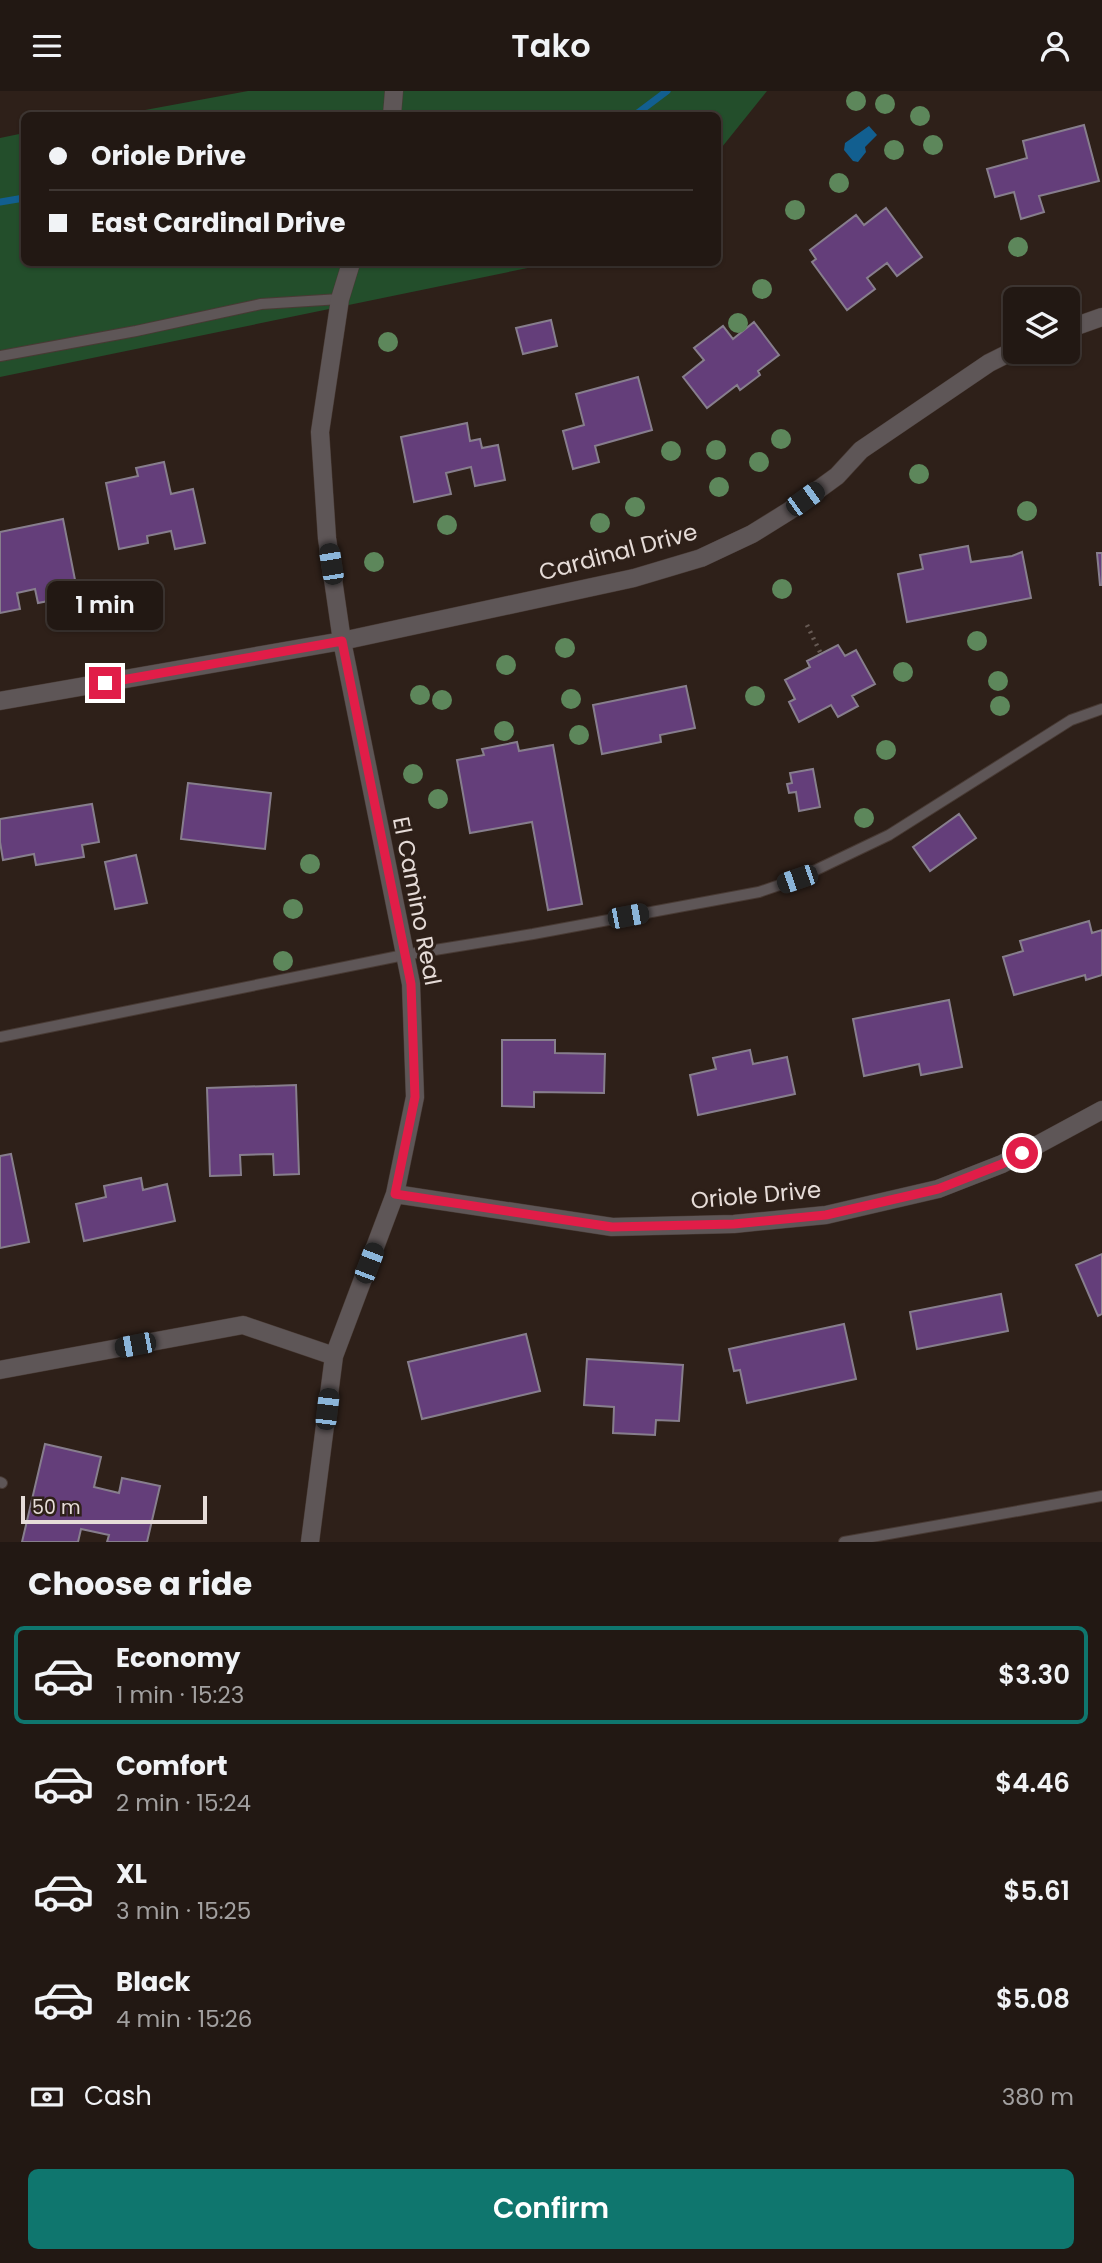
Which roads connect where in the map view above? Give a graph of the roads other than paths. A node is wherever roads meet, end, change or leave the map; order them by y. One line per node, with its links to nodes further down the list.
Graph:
1 (394, 91): 2 (street)
2 (392, 112)
3 (350, 266): 4 (street, El Camino Real)
4 (340, 299): 7 (lane); 9 (street, El Camino Real)
5 (1102, 317): 6 (street)
6 (1080, 325)
7 (0, 355)
8 (1003, 356): 9 (street, Cardinal Drive)
9 (342, 641): 10 (street, Cardinal Drive); 12 (street, El Camino Real)
10 (0, 701)
11 (1102, 709): 12 (lane)
12 (404, 955): 13 (lane); 15 (street, El Camino Real)
13 (0, 1037)
14 (1102, 1110): 15 (street, Oriole Drive)
15 (395, 1194): 16 (street, El Camino Real)
16 (334, 1356): 17 (street); 19 (street, El Camino Real)
17 (0, 1370)
18 (1102, 1496): 20 (lane)
19 (310, 1542)
20 (844, 1542)

